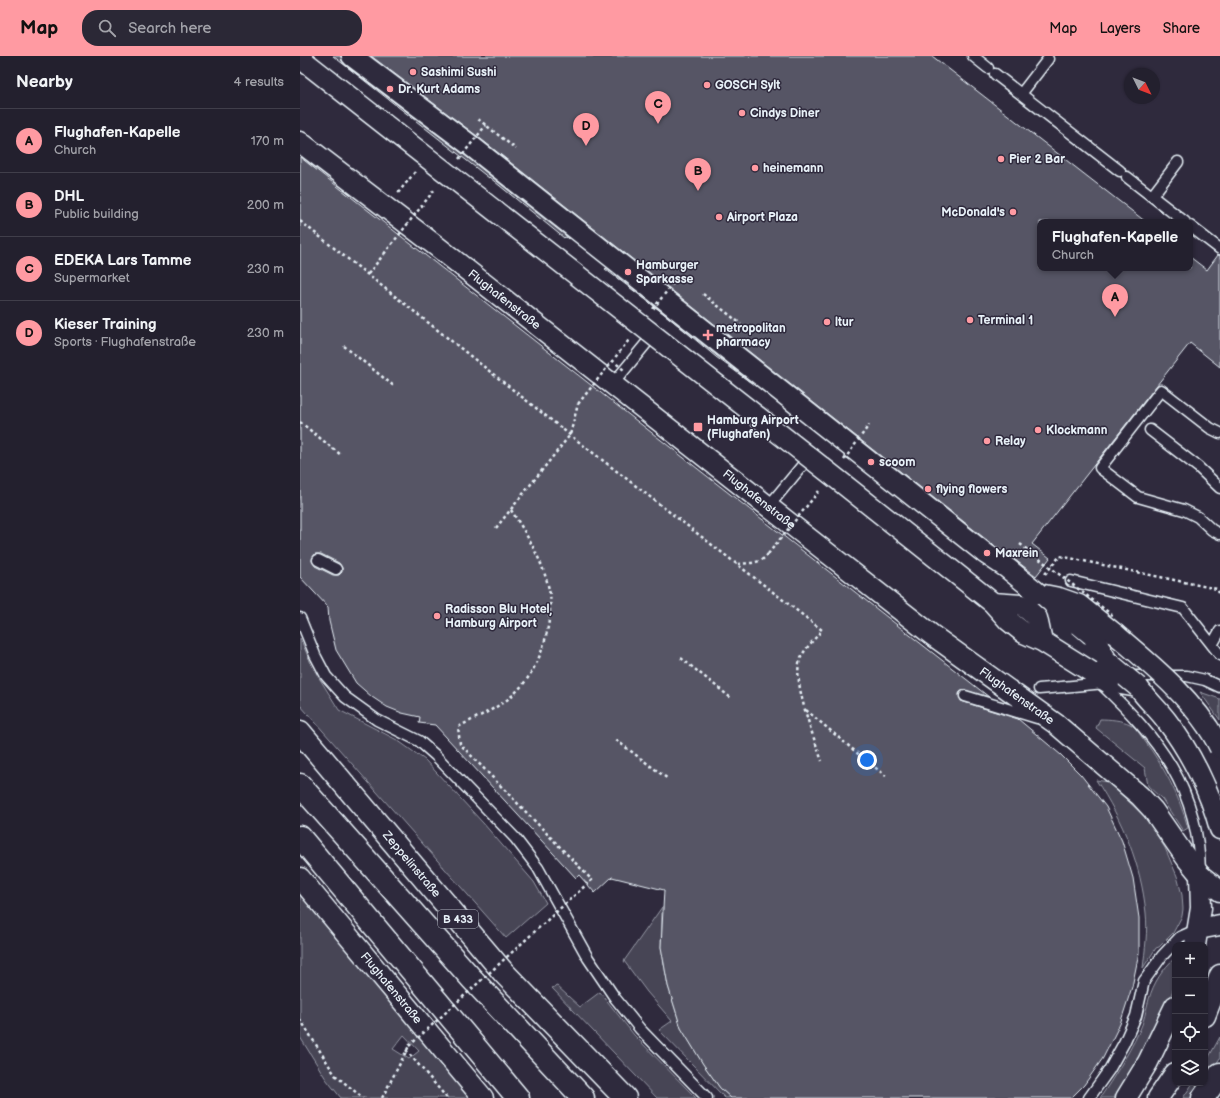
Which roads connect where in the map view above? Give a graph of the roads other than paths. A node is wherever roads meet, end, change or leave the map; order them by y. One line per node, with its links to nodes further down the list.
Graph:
1 (352, 56): 23 (street, bridge)
2 (973, 56): 5 (lane)
3 (300, 58): 24 (street, bridge)
4 (1048, 59): 5 (lane)
5 (1021, 94): 8 (lane)
6 (300, 142): 13 (street, Flughafenstraße)
7 (1178, 162): 8 (lane)
8 (1152, 196): 9 (lane)
9 (1181, 219)
10 (1193, 228): 11 (lane)
11 (1220, 250)
12 (649, 340): 13 (lane)
13 (618, 377): 18 (street, Flughafenstraße)
14 (1150, 430): 17 (lane)
15 (1220, 433): 19 (lane)
16 (806, 461): 18 (lane)
17 (1220, 488)
18 (768, 507): 35 (street, Flughafenstraße)
19 (1220, 534)
20 (318, 560): 21 (lane)
21 (336, 569)
22 (1071, 581): 28 (lane)
23 (1039, 594): 31 (street, bridge); 37 (street, bridge)
24 (993, 603): 27 (street, bridge); 27 (street, bridge)
25 (300, 618): 55 (lane)
26 (1220, 631): 28 (lane)
27 (1042, 641): 30 (street, bridge)
28 (1212, 645): 29 (lane)
29 (1220, 655)
30 (1101, 680): 31 (street); 32 (lane); 33 (lane, bridge); 41 (lane)
31 (1138, 687): 39 (street)
32 (1220, 687)
33 (1039, 689)
34 (966, 696): 35 (lane)
35 (1056, 724): 41 (street, Flughafenstraße)
36 (300, 732): 54 (highway, Zeppelinstraße / B 433)
37 (1220, 748)
38 (300, 785): 53 (highway, B 433)
39 (1220, 829)
40 (300, 837): 52 (highway)
41 (1200, 875): 43 (street, Flughafenstraße); 45 (street)
42 (300, 878): 51 (street, Flughafenstraße)
43 (1220, 891)
44 (1220, 925): 45 (street)
45 (1196, 937): 56 (lane)
46 (1220, 975): 48 (street)
47 (1172, 1012): 57 (street)
48 (1206, 1014)
49 (1220, 1074): 59 (highway)
50 (1172, 1077): 58 (street)
51 (483, 1098)
52 (518, 1098)
53 (583, 1098)
54 (625, 1098)
55 (707, 1098)
56 (1089, 1098)
57 (1126, 1098)
58 (1158, 1098)
59 (1203, 1098)

